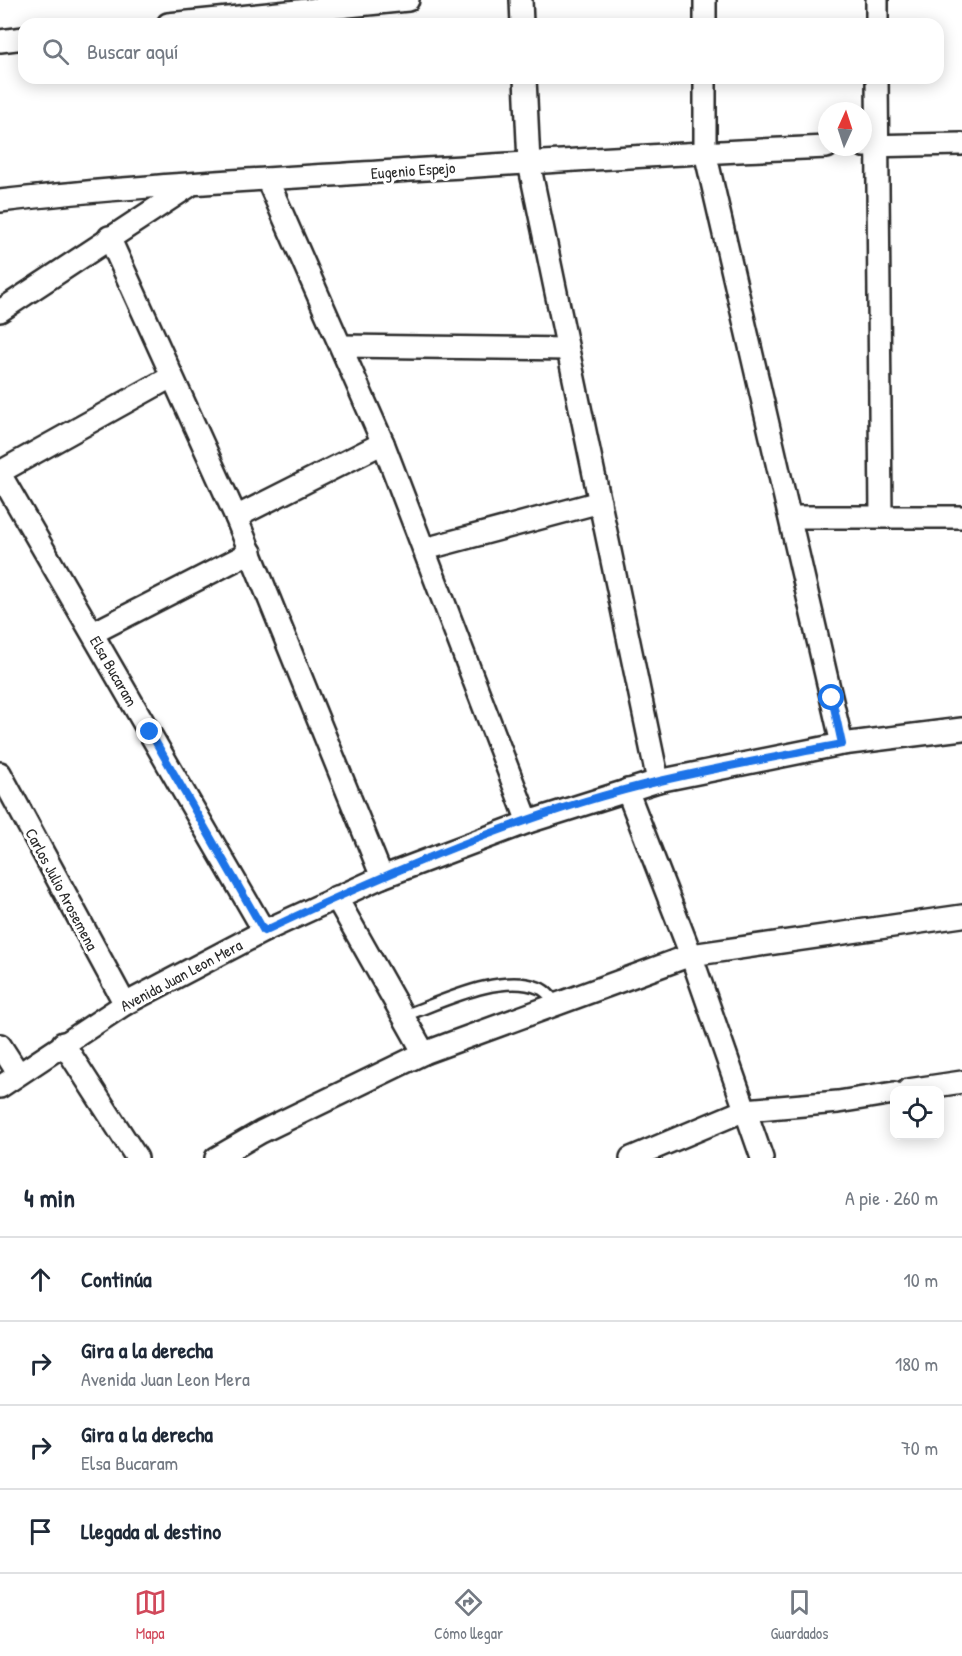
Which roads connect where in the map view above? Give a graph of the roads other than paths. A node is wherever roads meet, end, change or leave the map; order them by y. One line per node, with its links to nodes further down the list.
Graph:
1 (408, 0): 5 (street)
2 (521, 0): 6 (street)
3 (705, 0): 7 (street)
4 (877, 0): 8 (street)
5 (228, 18)
6 (522, 18)
7 (705, 18)
8 (877, 18)
9 (18, 39): 10 (street)
10 (0, 41)
11 (525, 84): 20 (street)
12 (705, 84): 18 (street)
13 (876, 84): 14 (street)
14 (872, 126)
15 (962, 144): 16 (street)
16 (872, 145)
17 (818, 147): 18 (street, Eugenio Espejo)
18 (705, 152): 20 (street, Eugenio Espejo); 34 (street)
19 (870, 156): 32 (street)
20 (529, 163): 21 (street, Eugenio Espejo); 27 (street)
21 (267, 179): 22 (street, Eugenio Espejo); 26 (street)
22 (191, 185): 23 (street, Eugenio Espejo); 24 (street)
23 (0, 201)
24 (109, 237): 25 (street); 28 (street)
25 (0, 311)
26 (342, 346): 27 (street); 29 (street)
27 (567, 349): 31 (street)
28 (171, 377): 30 (street); 33 (street)
29 (383, 443): 33 (street); 36 (street)
30 (0, 473): 38 (street, Elsa Bucaram)
31 (600, 502): 36 (street); 42 (street)
32 (881, 516): 34 (street); 35 (street)
33 (236, 517): 37 (street)
34 (790, 517): 40 (street)
35 (962, 517)
36 (425, 549): 44 (street)
37 (250, 552): 38 (street); 45 (street)
38 (93, 633): 48 (street, Elsa Bucaram)
39 (962, 729): 40 (street, Avenida Juan Leon Mera)
40 (842, 744): 42 (street, Avenida Juan Leon Mera)
41 (0, 773): 51 (street, Carlos Julio Arosemena)
42 (658, 781): 43 (street, Avenida Juan Leon Mera)
43 (627, 790): 44 (street, Avenida Juan Leon Mera); 49 (street)
44 (528, 822): 45 (street, Avenida Juan Leon Mera)
45 (382, 877): 46 (street, Avenida Juan Leon Mera)
46 (336, 897): 48 (street, Avenida Juan Leon Mera); 52 (street)
47 (962, 916): 49 (street)
48 (264, 931): 51 (street, Avenida Juan Leon Mera)
49 (691, 955): 50 (street); 61 (street)
50 (557, 1003): 52 (lane); 55 (street)
51 (125, 1004): 53 (street, Avenida Juan Leon Mera)
52 (403, 1016): 55 (street)
53 (63, 1043): 56 (street, Avenida Juan Leon Mera); 62 (street)
54 (0, 1045): 56 (street)
55 (424, 1053): 63 (street)
56 (18, 1073): 59 (street, Avenida Juan Leon Mera)
57 (962, 1082): 58 (street)
58 (935, 1086)
59 (0, 1087)
60 (890, 1094): 61 (street)
61 (745, 1110): 64 (street); 65 (street)
62 (137, 1158)
63 (216, 1158)
64 (631, 1158)
65 (762, 1158)

